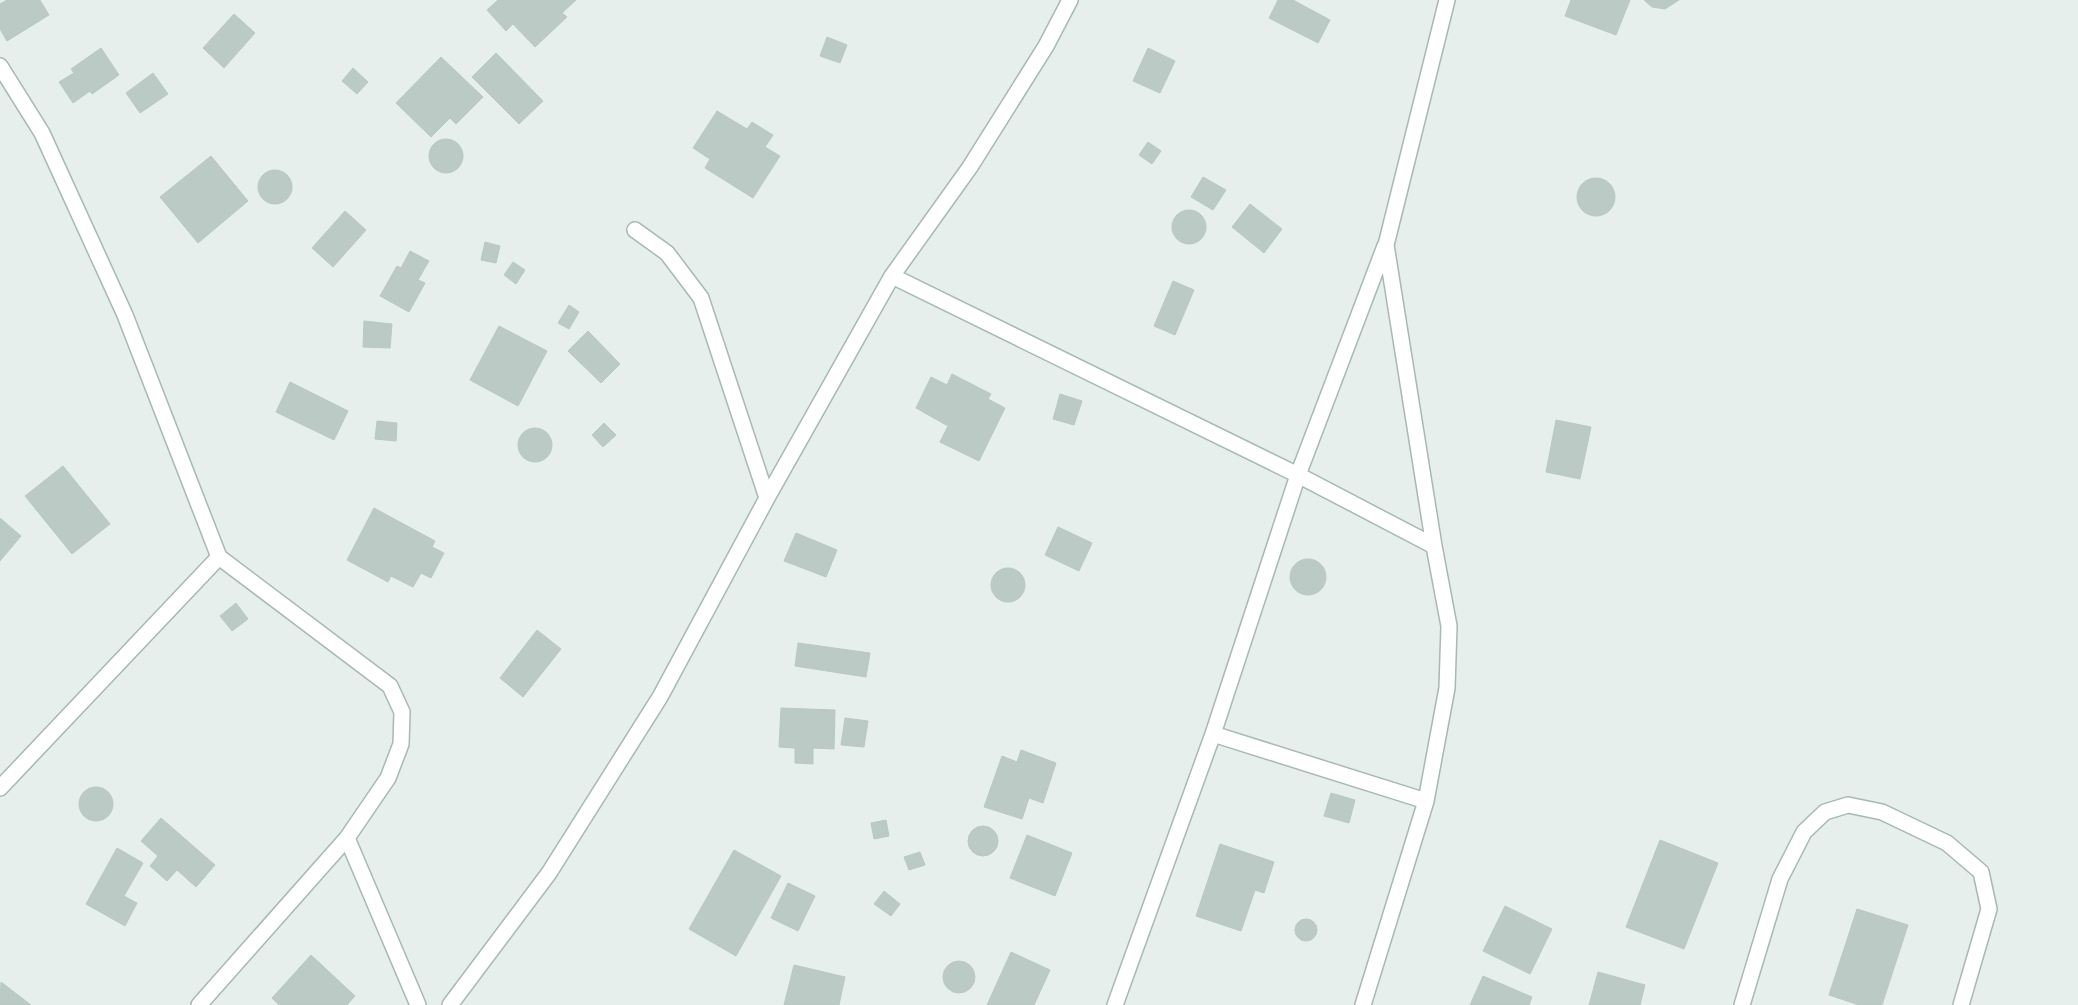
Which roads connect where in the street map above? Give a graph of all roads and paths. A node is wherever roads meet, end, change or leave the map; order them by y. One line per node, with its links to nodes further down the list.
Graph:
1 (1070, 0): 6 (street)
2 (1447, 0): 5 (street)
3 (0, 66): 10 (street)
4 (635, 230): 8 (street)
5 (1386, 245): 7 (street); 9 (street)
6 (892, 276): 7 (street); 8 (street)
7 (1298, 475): 9 (street); 11 (street)
8 (766, 498): 17 (street)
9 (1434, 546): 13 (street)
10 (219, 557): 12 (street); 14 (street)
11 (1213, 734): 13 (street); 18 (street)
12 (0, 788)
13 (1426, 801): 19 (street)
14 (347, 838): 15 (street); 16 (street)
15 (199, 1005)
16 (418, 1005)
17 (450, 1005)
18 (1115, 1005)
19 (1362, 1005)
20 (1742, 1005): 21 (street)
21 (1961, 1005)

